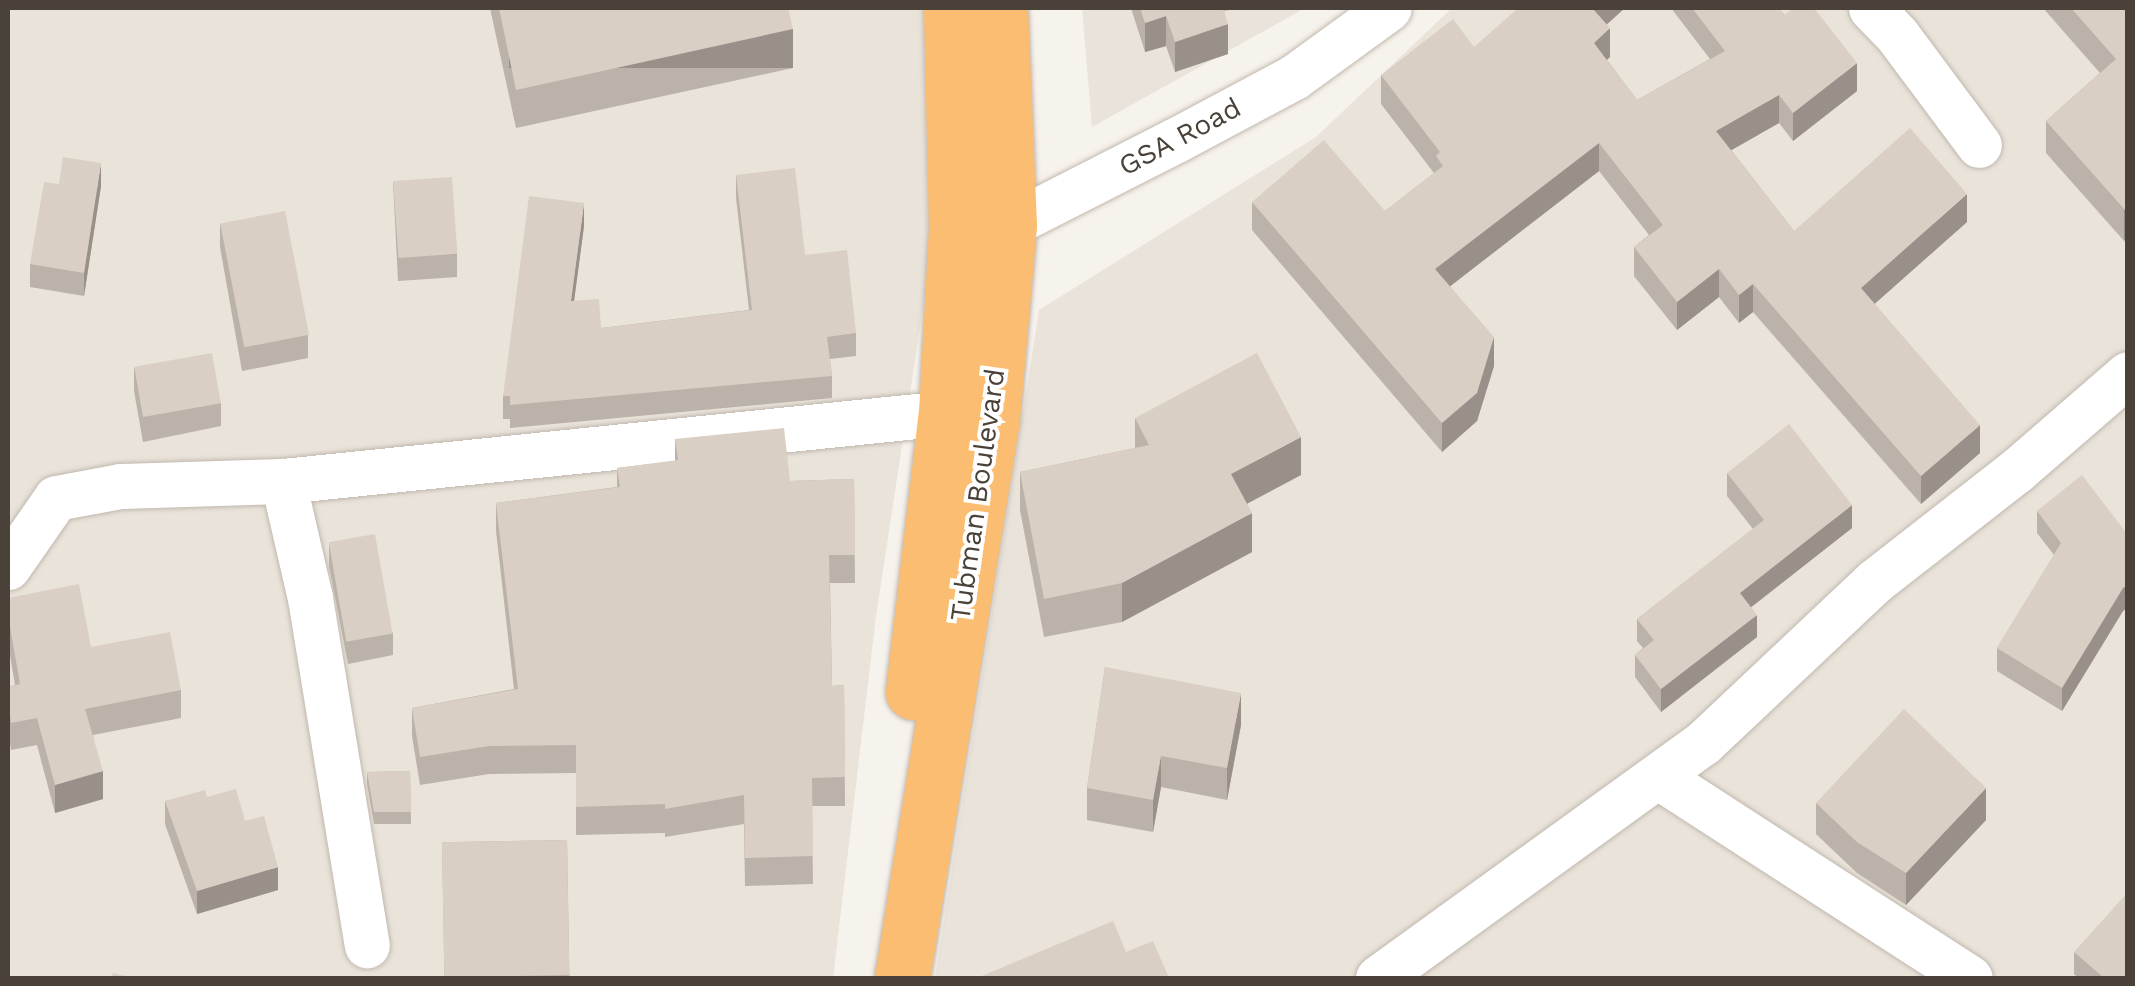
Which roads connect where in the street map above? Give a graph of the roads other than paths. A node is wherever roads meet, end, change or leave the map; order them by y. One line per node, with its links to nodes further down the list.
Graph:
1 (950, 8): 6 (highway, Tubman Boulevard)
2 (1000, 8): 6 (highway, Tubman Boulevard)
3 (1388, 8): 6 (street, GSA Road)
4 (1871, 8): 5 (street)
5 (1980, 145)
6 (983, 227): 8 (highway, Tubman Boulevard); 14 (highway, Tubman Boulevard)
7 (2128, 374): 11 (street)
8 (946, 413): 9 (street); 13 (highway, Tubman Boulevard)
9 (283, 481): 10 (street); 12 (street)
10 (8, 567)
11 (1658, 777): 15 (street); 16 (street)
12 (367, 946)
13 (864, 978)
14 (902, 978)
15 (1378, 978)
16 (1970, 978)

